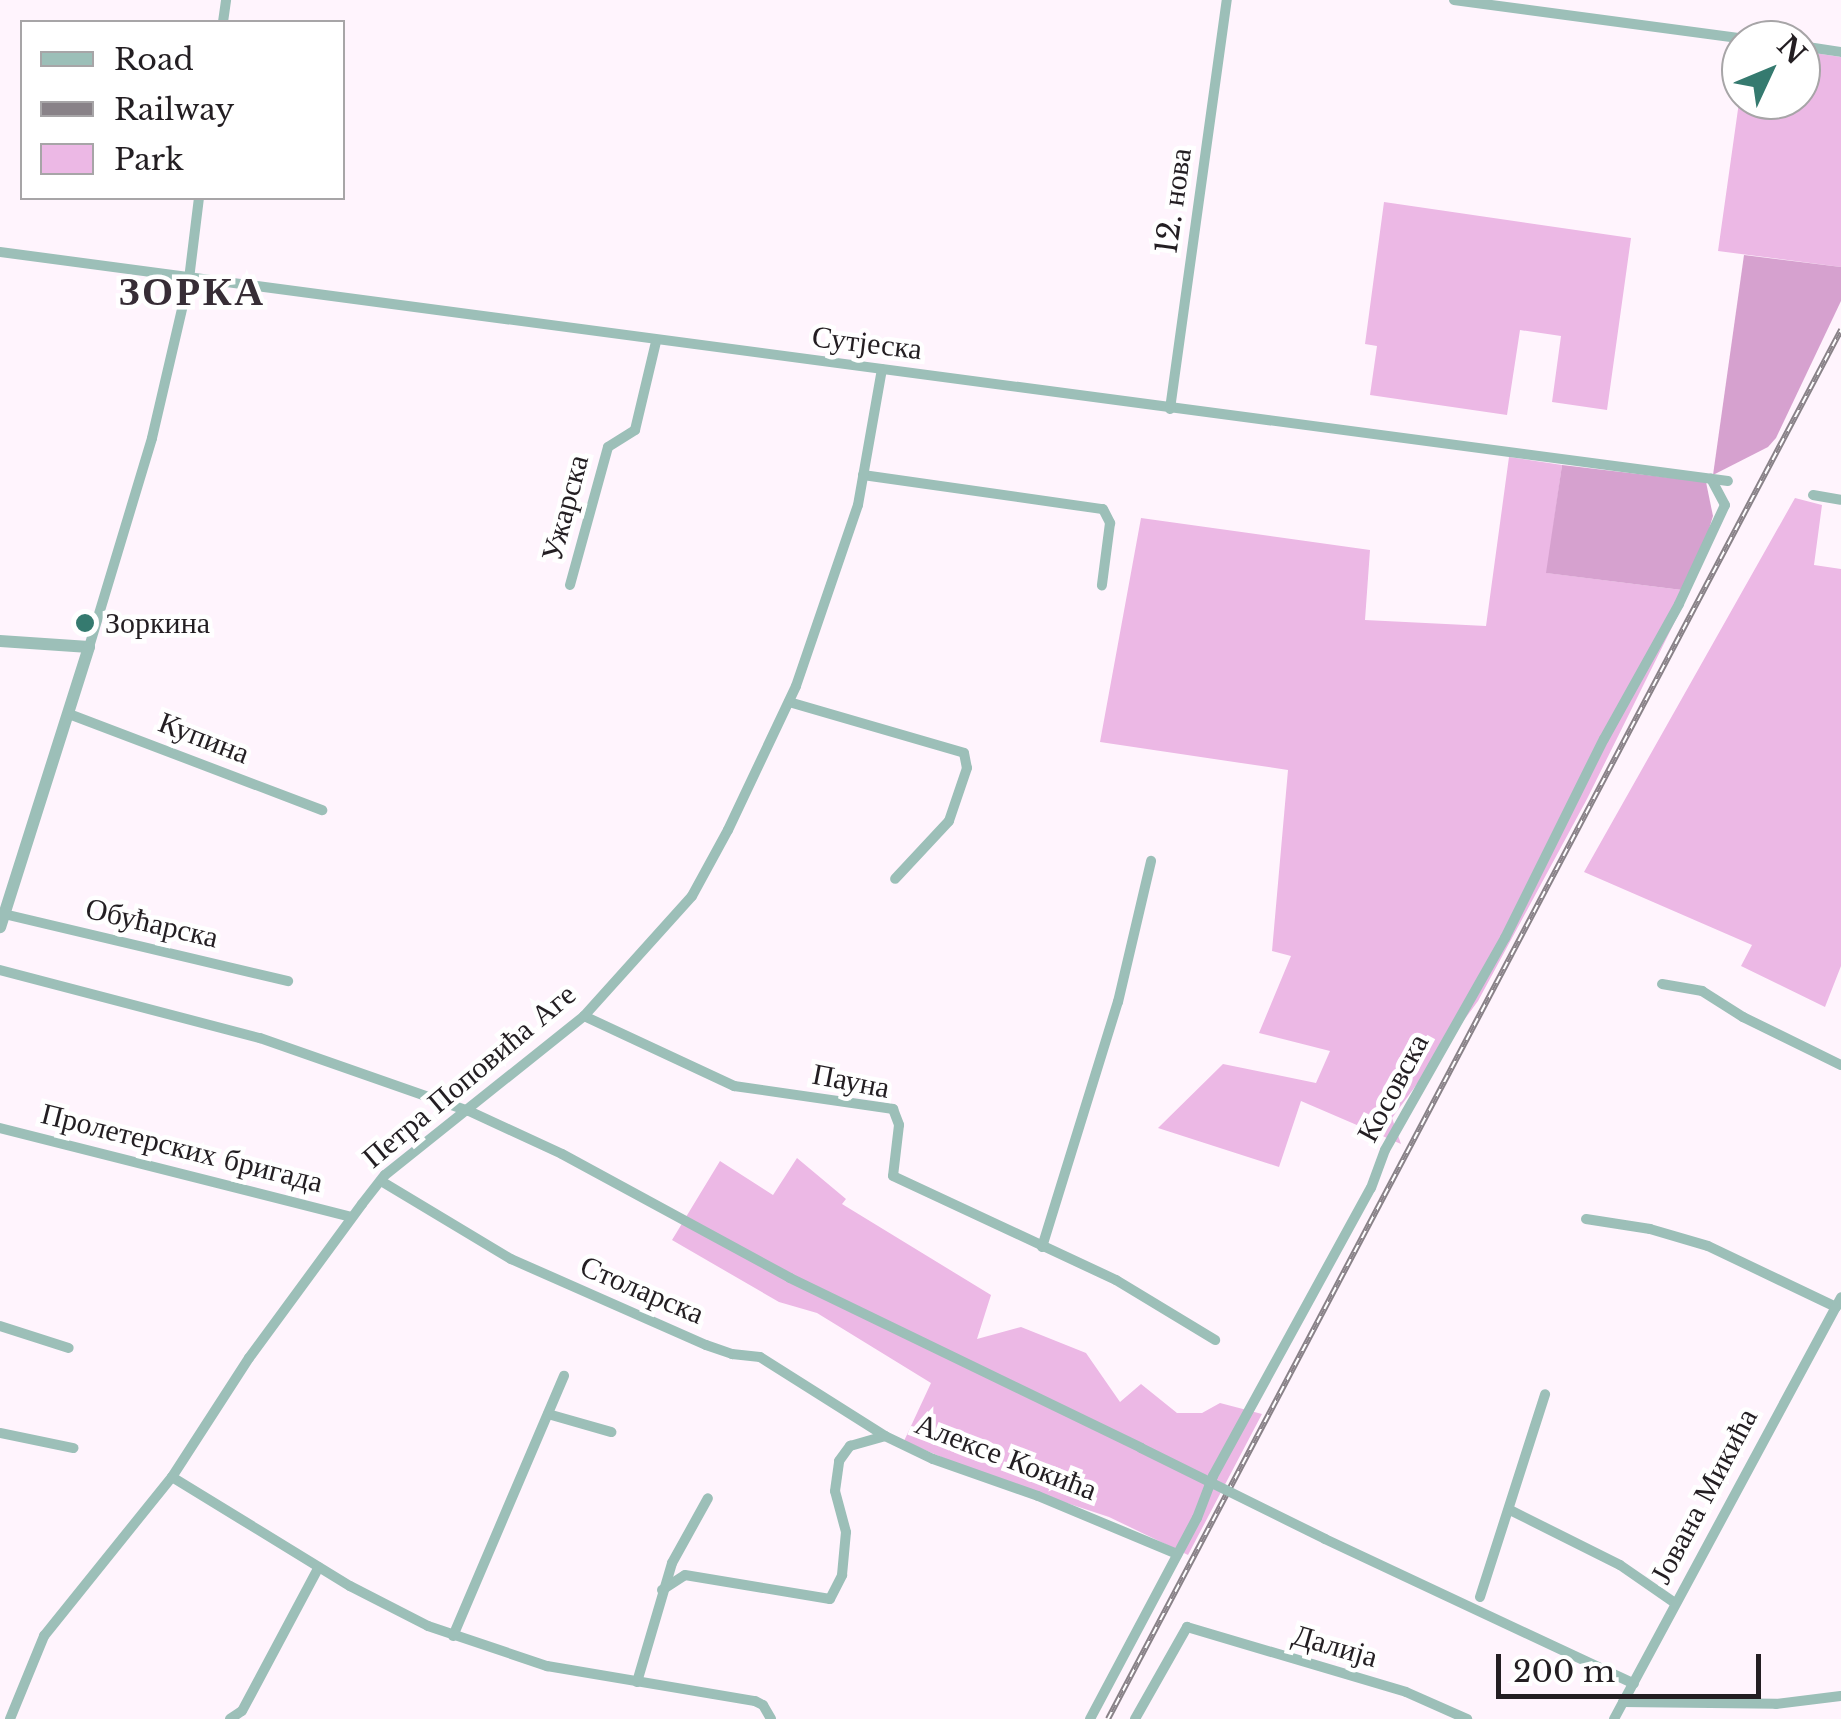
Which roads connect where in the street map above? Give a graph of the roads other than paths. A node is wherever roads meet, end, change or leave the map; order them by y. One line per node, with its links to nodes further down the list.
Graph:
1 (1227, 0): 9 (street, 12. нова)
2 (1454, 0): 3 (street)
3 (1721, 36)
4 (200, 200): 6 (street)
5 (0, 252): 6 (street, Сутјеска)
6 (189, 278): 7 (street, Сутјеска); 18 (street)
7 (656, 342): 8 (street, Сутјеска); 15 (street, Ужарска)
8 (882, 369): 9 (street, Сутјеска); 10 (street, Петра Поповића Аге)
9 (1170, 409): 11 (street, Сутјеска)
10 (863, 476): 16 (street); 19 (street, Петра Поповића Аге)
11 (1711, 478): 12 (street, Сутјеска); 51 (street, Косовска)
12 (1728, 482)
13 (1812, 495): 14 (street)
14 (1841, 500)
15 (570, 585)
16 (1102, 585)
17 (0, 641): 18 (street)
18 (89, 647): 20 (street)
19 (789, 702): 23 (street); 29 (street, Петра Поповића Аге)
20 (69, 714): 21 (street, Купина); 24 (street)
21 (322, 810)
22 (1151, 861): 36 (street)
23 (895, 879)
24 (5, 897): 25 (street)
25 (2, 920): 27 (street, Обућарска)
26 (0, 970): 31 (street)
27 (288, 981)
28 (1662, 984): 30 (street)
29 (584, 1016): 31 (street, Петра Поповића Аге); 36 (street, Пауна)
30 (1841, 1065)
31 (469, 1111): 33 (street, Петра Поповића Аге); 58 (street, bridge)
32 (0, 1128): 34 (street, Пролетерских бригада)
33 (381, 1181): 34 (street, Петра Поповића Аге); 46 (street, Столарска)
34 (352, 1218): 48 (street, Петра Поповића Аге)
35 (1586, 1219): 37 (street)
36 (1042, 1247): 39 (street, Пауна)
37 (1838, 1302): 55 (street, Јована Микића)
38 (0, 1326): 40 (street)
39 (1215, 1340)
40 (69, 1348)
41 (564, 1376): 43 (street)
42 (1546, 1394): 50 (street)
43 (548, 1414): 44 (street); 56 (street)
44 (611, 1432)
45 (0, 1433): 47 (street)
46 (884, 1436): 51 (street, Алексе Кокића); 53 (street, Алексе Кокића)
47 (73, 1448)
48 (172, 1476): 52 (street); 61 (street, Петра Поповића Аге)
49 (708, 1498): 53 (street)
50 (1510, 1510): 54 (street); 55 (street)
51 (1177, 1554): 64 (street, Косовска)
52 (319, 1567): 56 (street); 62 (street)
53 (662, 1590): 57 (street)
54 (1480, 1597)
55 (1675, 1603): 58 (street, Јована Микића)
56 (453, 1636): 57 (street)
57 (637, 1682): 63 (street)
58 (1634, 1684): 60 (street, Јована Микића)
59 (1841, 1696): 60 (street)
60 (1624, 1702): 67 (street, Јована Микића)
61 (10, 1719)
62 (230, 1719)
63 (771, 1719)
64 (1090, 1719)
65 (1135, 1719): 66 (street, Далија)
66 (1467, 1719)
67 (1614, 1719)

